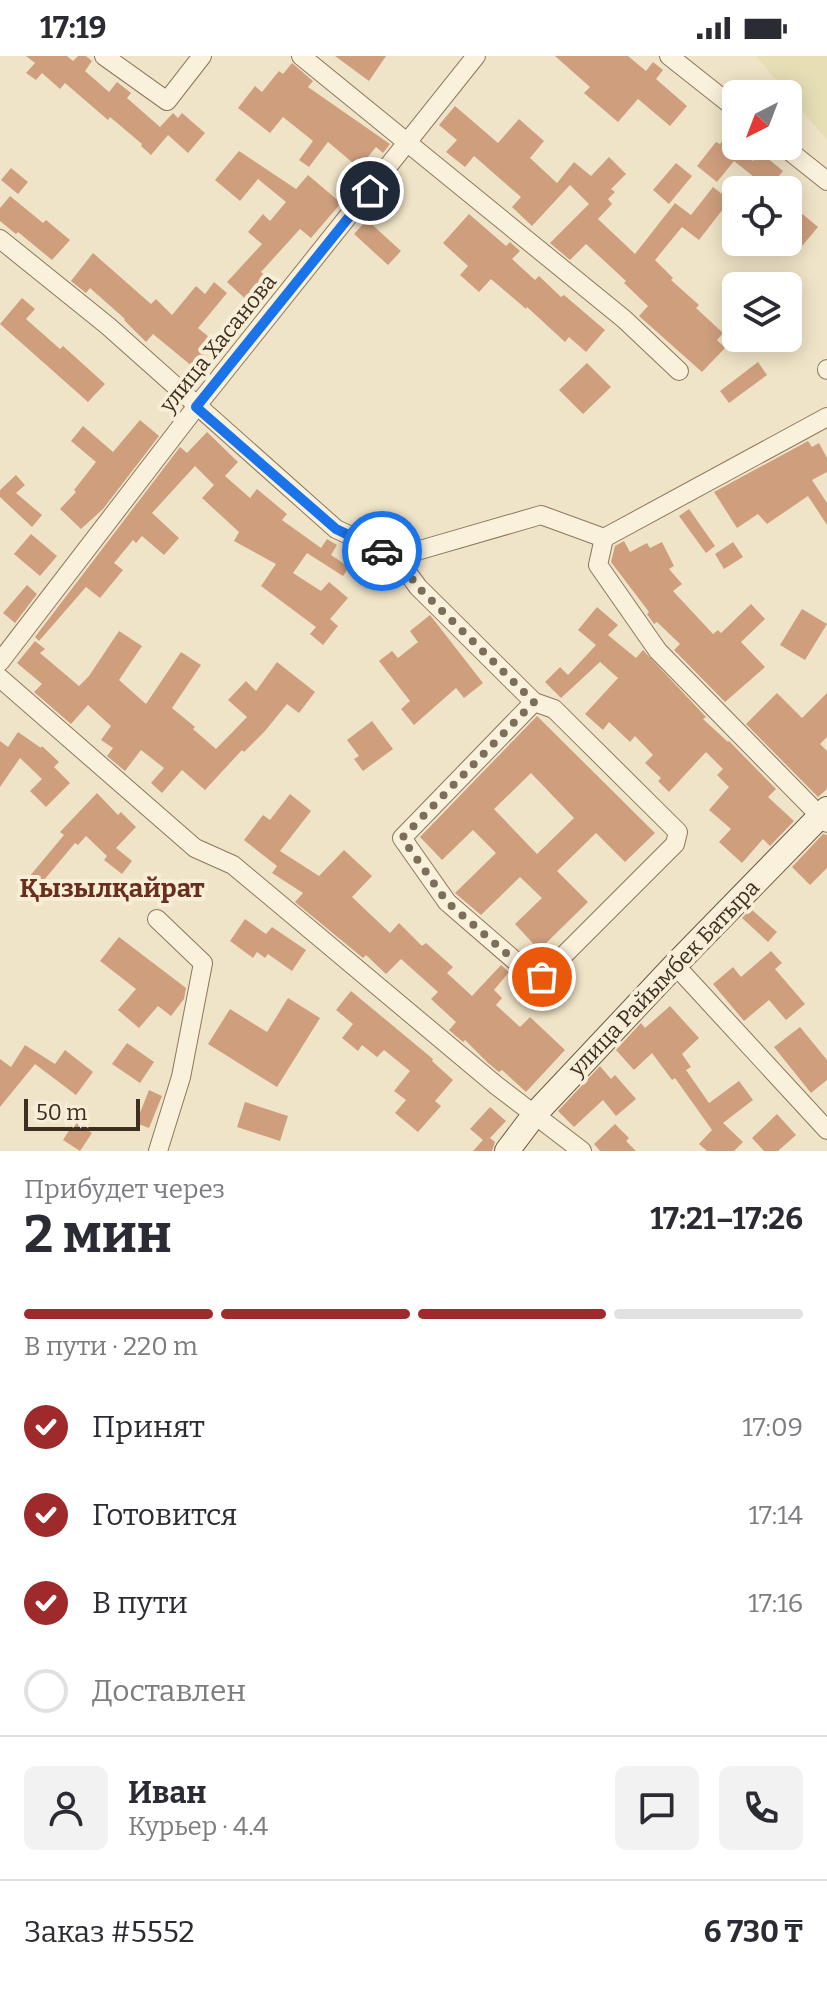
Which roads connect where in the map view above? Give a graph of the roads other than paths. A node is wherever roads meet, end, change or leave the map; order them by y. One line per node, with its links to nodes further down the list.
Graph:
1 (104, 56): 2 (street)
2 (202, 56)
3 (301, 56): 7 (street)
4 (476, 56): 7 (street, улица Хасанова)
5 (669, 56): 6 (street)
6 (722, 98)
7 (409, 143): 11 (street); 12 (street, улица Хасанова)
8 (801, 160): 9 (street)
9 (827, 181)
10 (0, 239): 12 (street)
11 (679, 371)
12 (196, 407): 15 (street); 16 (street, улица Хасанова)
13 (827, 417): 14 (street)
14 (604, 538): 15 (street); 19 (street)
15 (396, 557): 18 (street)
16 (0, 662)
17 (0, 678): 22 (street)
18 (534, 702): 18 (street)
19 (825, 816): 21 (street, улица Райымбек Батыра)
20 (157, 919): 24 (street)
21 (675, 965): 22 (street, улица Райымбек Батыра); 23 (street)
22 (535, 1114): 25 (street, улица Райымбек Батыра); 26 (street)
23 (827, 1130)
24 (158, 1151)
25 (507, 1151)
26 (582, 1151)

